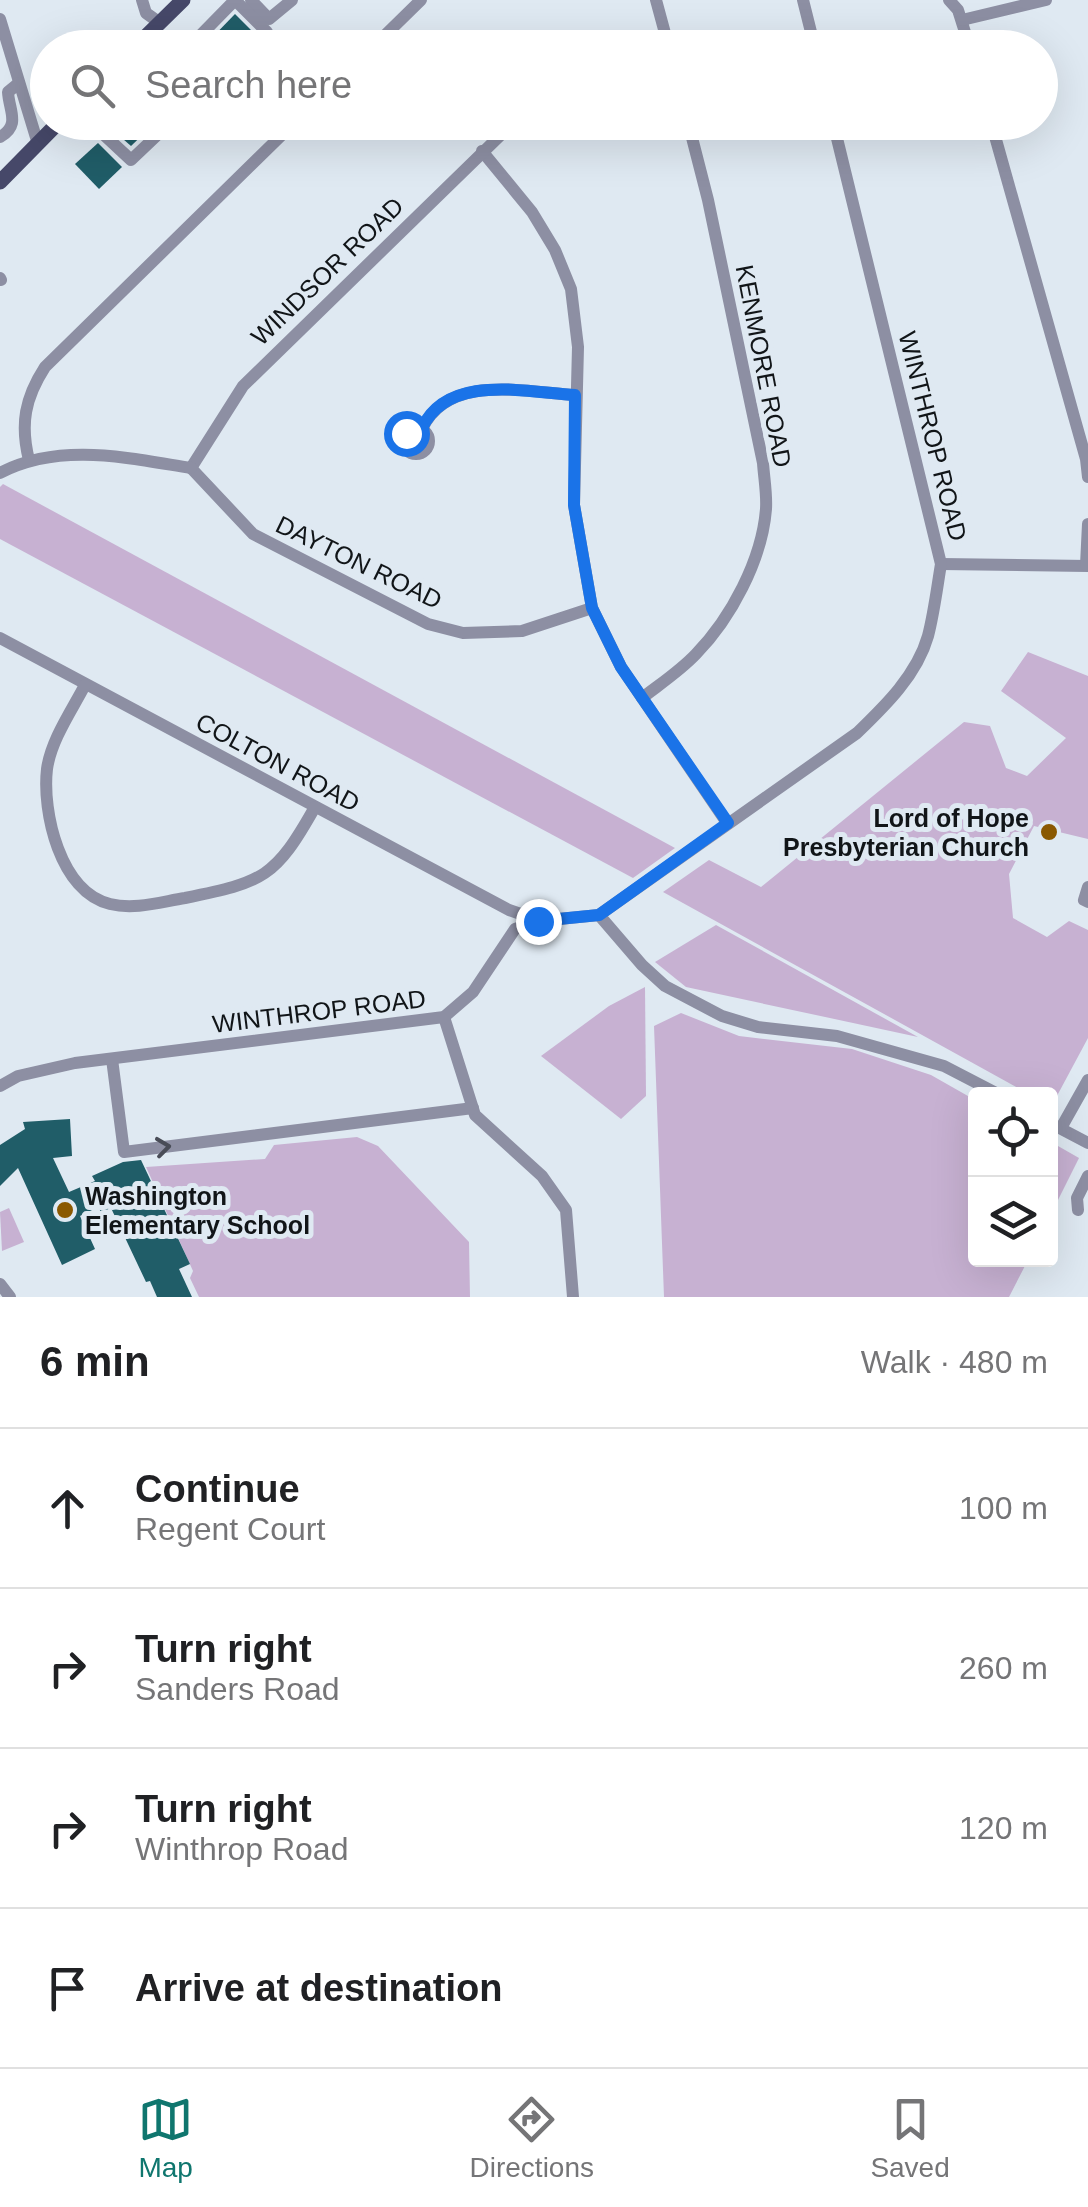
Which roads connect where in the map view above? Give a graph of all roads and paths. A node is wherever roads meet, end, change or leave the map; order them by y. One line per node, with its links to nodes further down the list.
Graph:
1 (142, 0): 13 (street)
2 (183, 0): 13 (main road)
3 (235, 0): 15 (street); 16 (street)
4 (251, 0): 5 (street)
5 (292, 0)
6 (421, 0): 17 (street)
7 (656, 0): 18 (street)
8 (803, 0): 19 (street)
9 (949, 0): 12 (street)
10 (1046, 0): 12 (street)
11 (0, 19): 21 (street)
12 (962, 20): 20 (street)
13 (160, 23): 14 (main road)
14 (153, 30)
15 (206, 30)
16 (265, 30)
17 (390, 30)
18 (662, 30)
19 (810, 30)
20 (965, 30)
21 (20, 83): 22 (street); 24 (street)
22 (29, 114): 23 (street); 24 (street)
23 (30, 117)
24 (14, 122): 25 (street)
25 (0, 137)
26 (37, 140): 35 (street)
27 (42, 140): 35 (main road)
28 (113, 140): 29 (street)
29 (153, 140)
30 (277, 140): 40 (street)
31 (494, 140): 36 (street, WINDSOR ROAD)
32 (693, 140): 50 (street, KENMORE ROAD)
33 (837, 140): 45 (street, WINTHROP ROAD)
34 (996, 140): 43 (street)
35 (38, 144): 37 (main road)
36 (482, 151): 38 (street); 41 (street, WINDSOR ROAD)
37 (0, 182)
38 (575, 395): 39 (street); 47 (street)
39 (422, 428)
40 (30, 460): 41 (street); 42 (street)
41 (191, 468): 47 (street, DAYTON ROAD)
42 (0, 473)
43 (1088, 477)
44 (1088, 524): 46 (street)
45 (941, 564): 46 (street); 52 (street, WINTHROP ROAD)
46 (1087, 565)
47 (592, 608): 50 (street)
48 (0, 638): 49 (street, COLTON ROAD)
49 (85, 685): 51 (street, COLTON ROAD); 51 (street)
50 (642, 698): 52 (street)
51 (315, 808): 56 (street, COLTON ROAD)
52 (728, 823): 55 (street, WINTHROP ROAD)
53 (1088, 887): 54 (street)
54 (1088, 902)
55 (599, 915): 56 (street, WINTHROP ROAD); 61 (street)
56 (538, 921): 57 (street, WINTHROP ROAD)
57 (444, 1017): 58 (street, WINTHROP ROAD); 62 (street)
58 (112, 1059): 60 (street, WINTHROP ROAD); 62 (street, one-way to 62)
59 (1088, 1080): 63 (street)
60 (0, 1086)
61 (984, 1087)
62 (472, 1108): 68 (street)
63 (1058, 1123)
64 (1058, 1127): 65 (street)
65 (1088, 1142)
66 (1088, 1176): 67 (street)
67 (1078, 1210)
68 (573, 1297)

